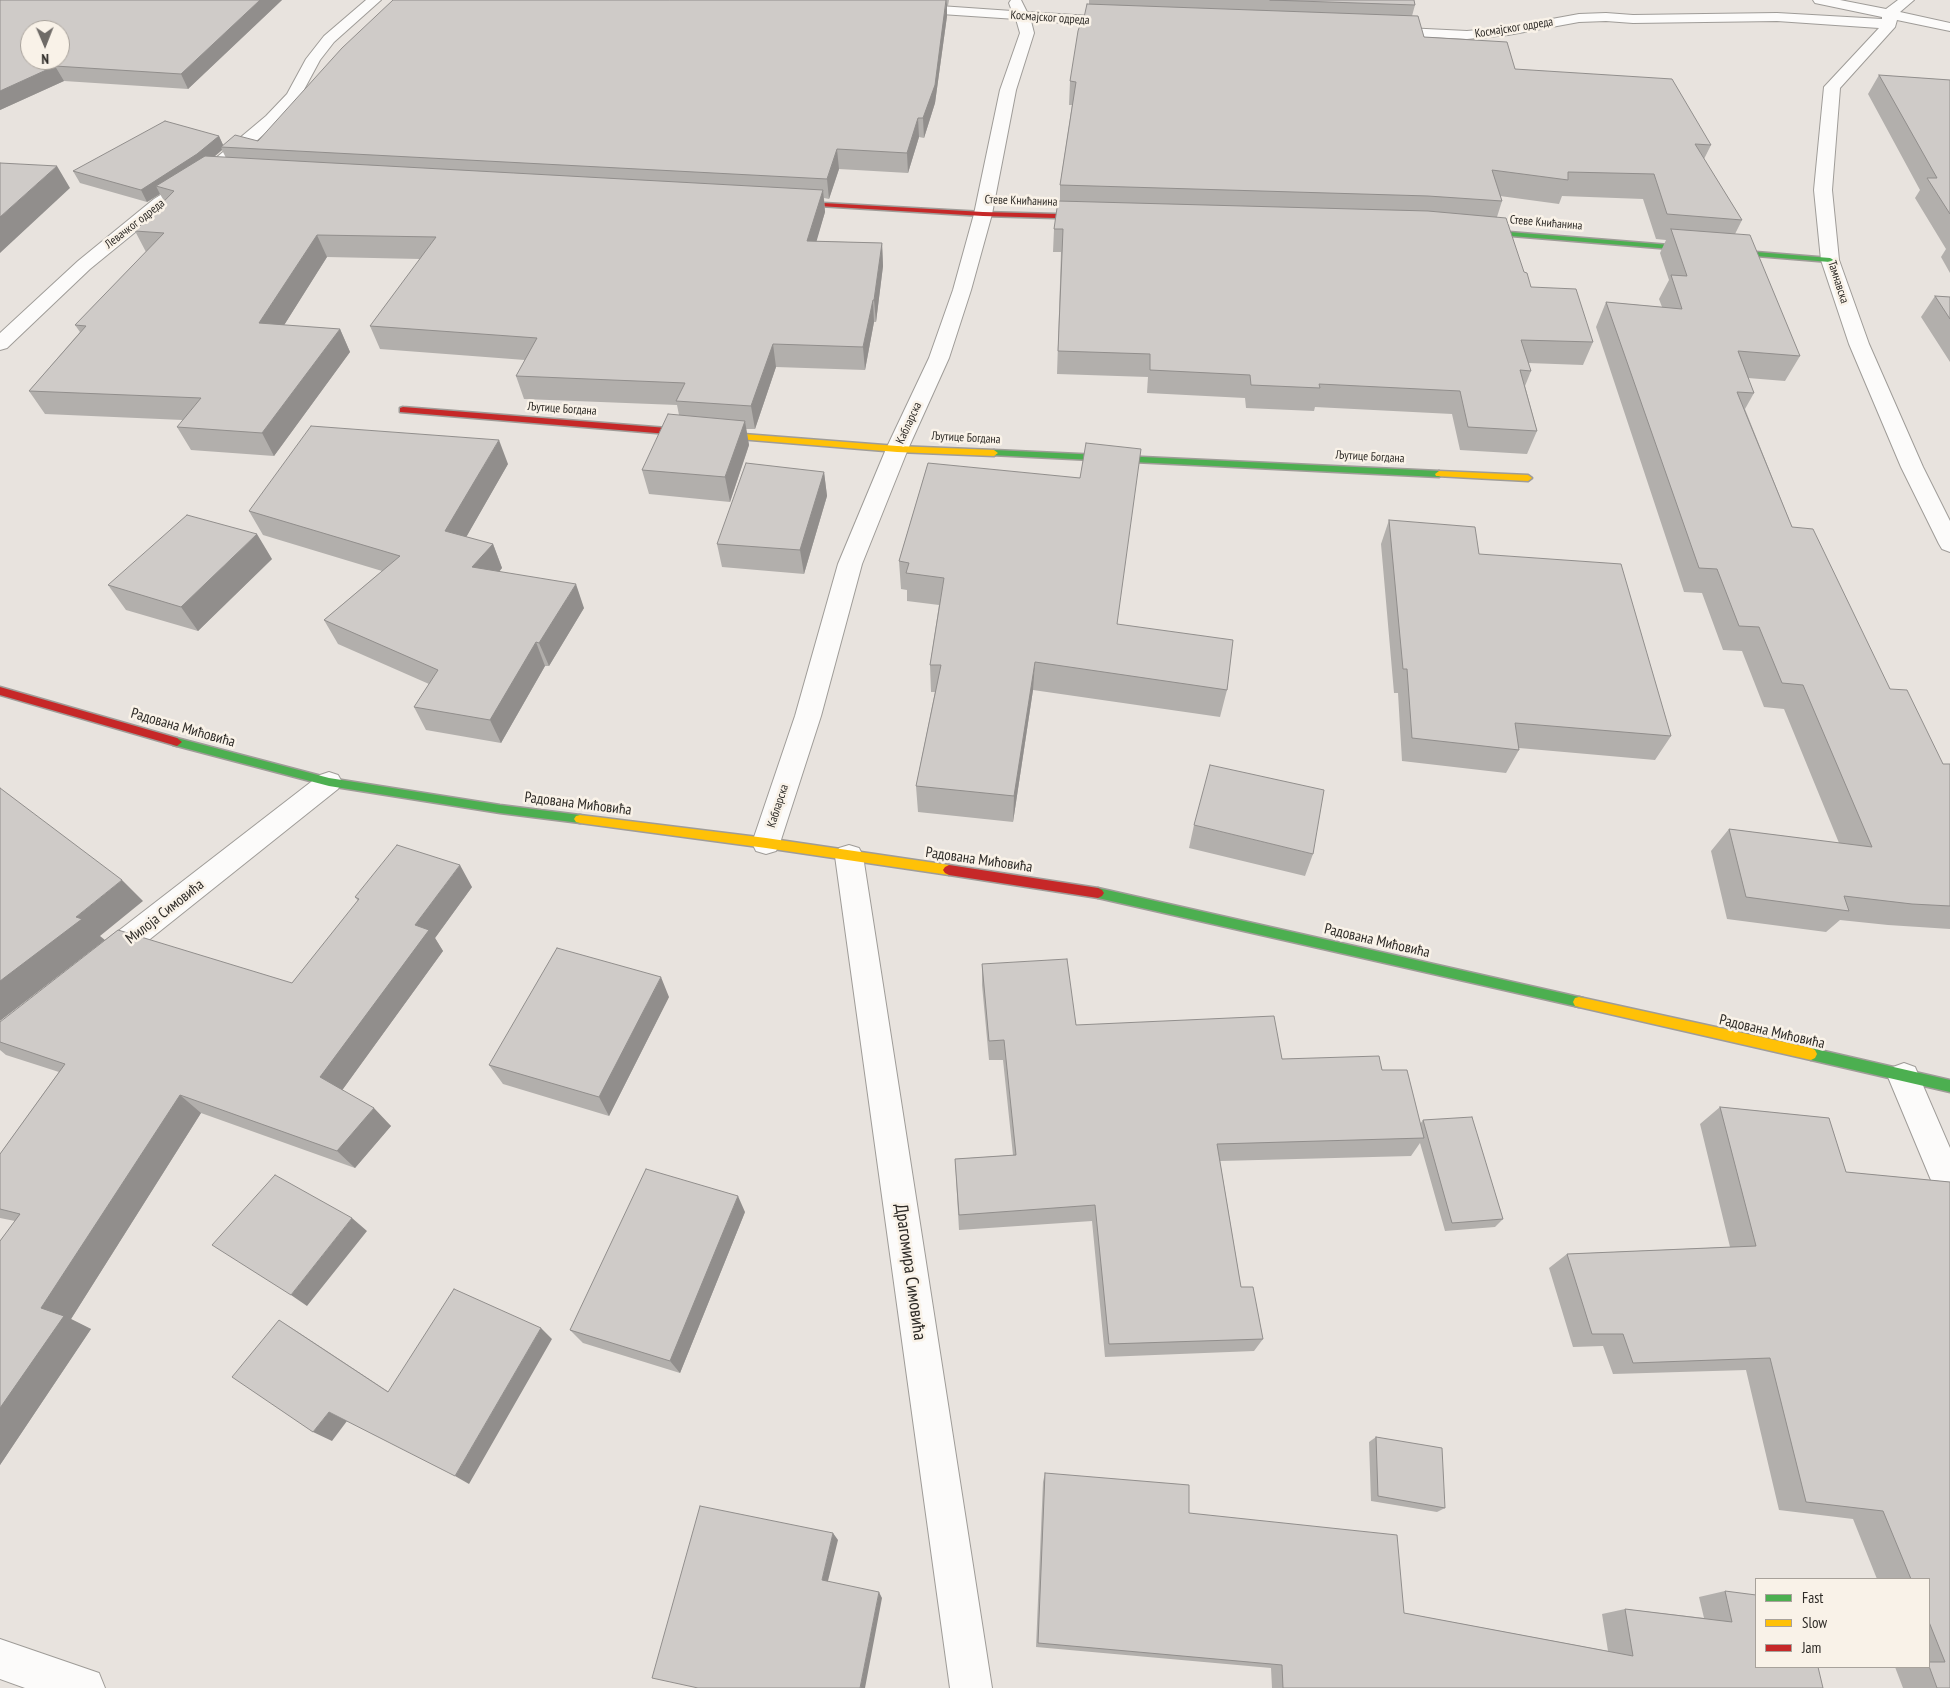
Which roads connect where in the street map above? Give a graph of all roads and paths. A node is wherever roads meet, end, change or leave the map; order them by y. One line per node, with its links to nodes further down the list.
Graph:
1 (374, 0): 10 (street, Левачког одреда)
2 (1820, 0): 6 (street)
3 (1907, 0): 6 (street, Тамнавска)
4 (894, 7): 5 (street, Космајског одреда)
5 (1018, 8): 7 (street, Космајског одреда); 13 (street, Кабларска)
6 (1889, 19): 8 (street); 9 (street, Космајског одреда); 16 (street, Тамнавска)
7 (1133, 22)
8 (1950, 27)
9 (1368, 30)
10 (210, 172): 11 (street); 17 (street, Левачког одреда)
11 (228, 173)
12 (776, 202): 13 (street, Стеве Книћанина)
13 (983, 214): 14 (street, Стеве Книћанина); 19 (street, Кабларска)
14 (1102, 217)
15 (1460, 230): 16 (street, Стеве Книћанина)
16 (1830, 260): 21 (street, Тамнавска)
17 (0, 344)
18 (403, 410): 19 (street, Љутице Богдана)
19 (897, 449): 20 (street, Љутице Богдана); 24 (street, Кабларска)
20 (1528, 478)
21 (1950, 544)
22 (0, 691): 23 (street, Радована Мићовића)
23 (329, 782): 24 (street, Радована Мићовића); 26 (street, Милоја Симовића)
24 (766, 843): 25 (street, Радована Мићовића)
25 (849, 856): 27 (street, Радована Мићовића); 32 (street, Драгомира Симовића)
26 (86, 973)
27 (1904, 1077): 28 (street, Радована Мићовића); 29 (street)
28 (1950, 1086)
29 (1950, 1186)
30 (0, 1659): 31 (street)
31 (84, 1688)
32 (971, 1688)

